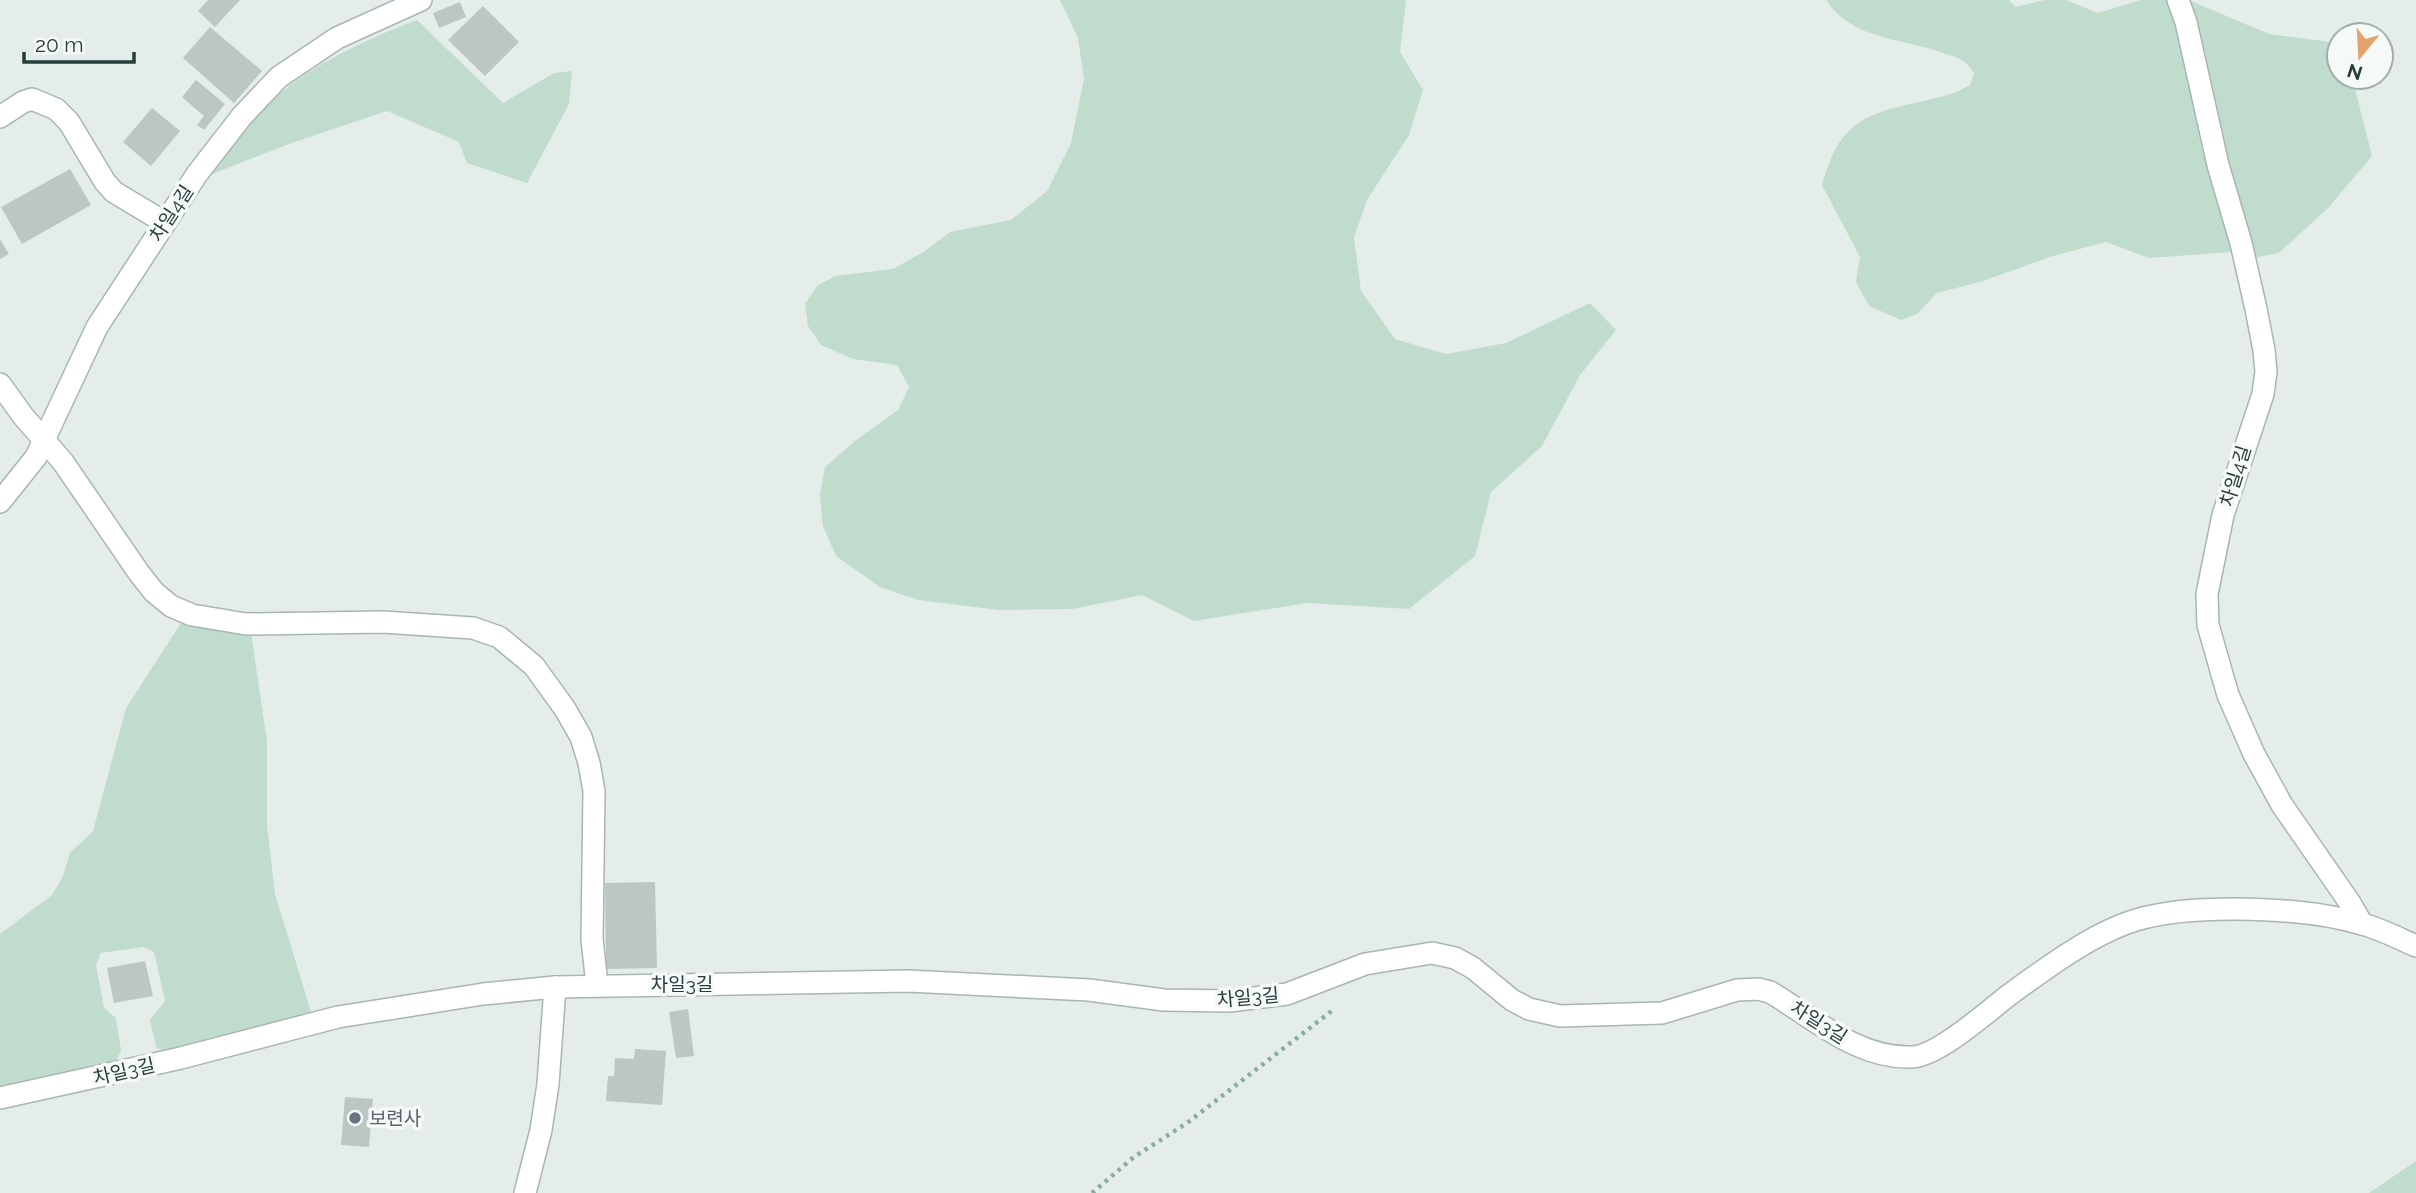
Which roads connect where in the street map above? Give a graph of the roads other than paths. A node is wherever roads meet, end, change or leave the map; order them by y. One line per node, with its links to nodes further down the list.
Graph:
1 (421, 0): 4 (street, 차일4길)
2 (2178, 0): 8 (street, 차일4길)
3 (0, 117): 4 (street)
4 (164, 222): 6 (street, 차일4길)
5 (0, 384): 6 (street)
6 (44, 439): 7 (street, 차일4길); 10 (street)
7 (0, 502)
8 (2362, 924): 9 (street, 차일3길); 10 (street, 차일3길)
9 (2416, 946)
10 (597, 985): 11 (street, 차일3길)
11 (555, 987): 12 (street, 차일3길); 13 (street)
12 (0, 1098)
13 (525, 1193)

